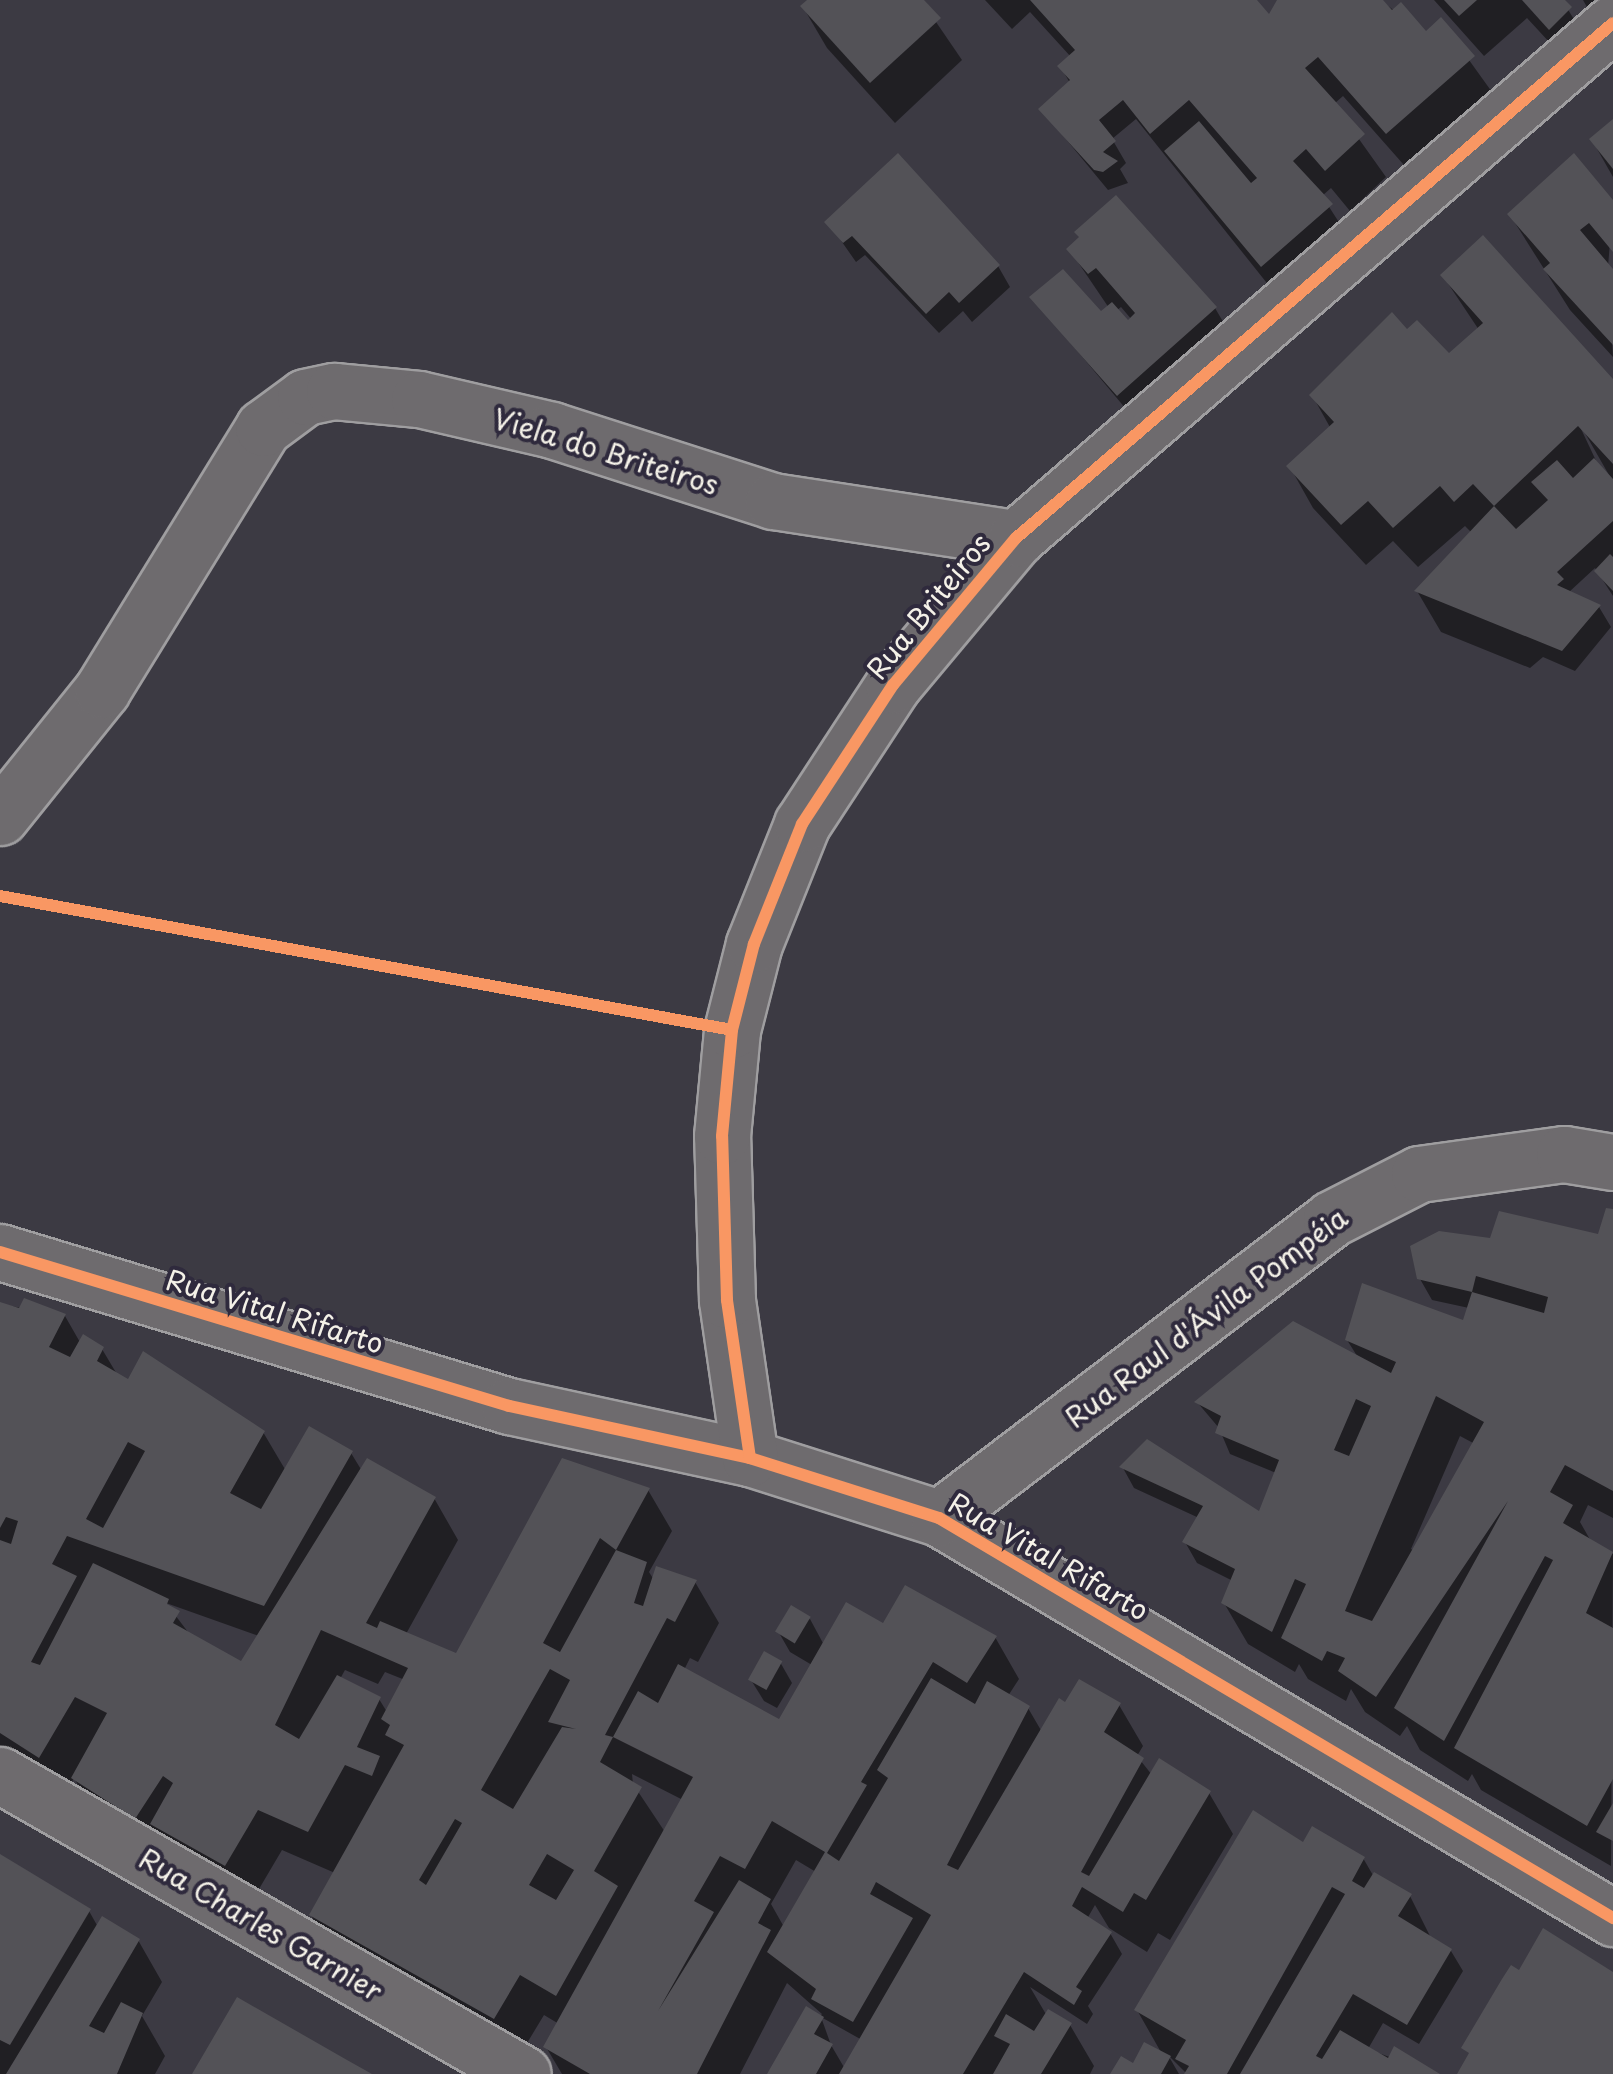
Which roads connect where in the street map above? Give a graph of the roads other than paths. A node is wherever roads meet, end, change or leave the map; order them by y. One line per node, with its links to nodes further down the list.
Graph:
1 (1613, 22): 2 (street, Rua Briteiros)
2 (1016, 538): 3 (street, Viela do Briteiros); 6 (street, Rua Briteiros)
3 (0, 817)
4 (1613, 1162): 7 (street, Rua Raul d'Ávila Pompéia)
5 (0, 1252): 6 (street, Rua Vital Rifarto)
6 (750, 1458): 7 (street, Rua Vital Rifarto)
7 (939, 1518): 9 (street, Rua Vital Rifarto)
8 (0, 1775): 10 (street, Rua Charles Garnier)
9 (1613, 1918)
10 (523, 2074)

